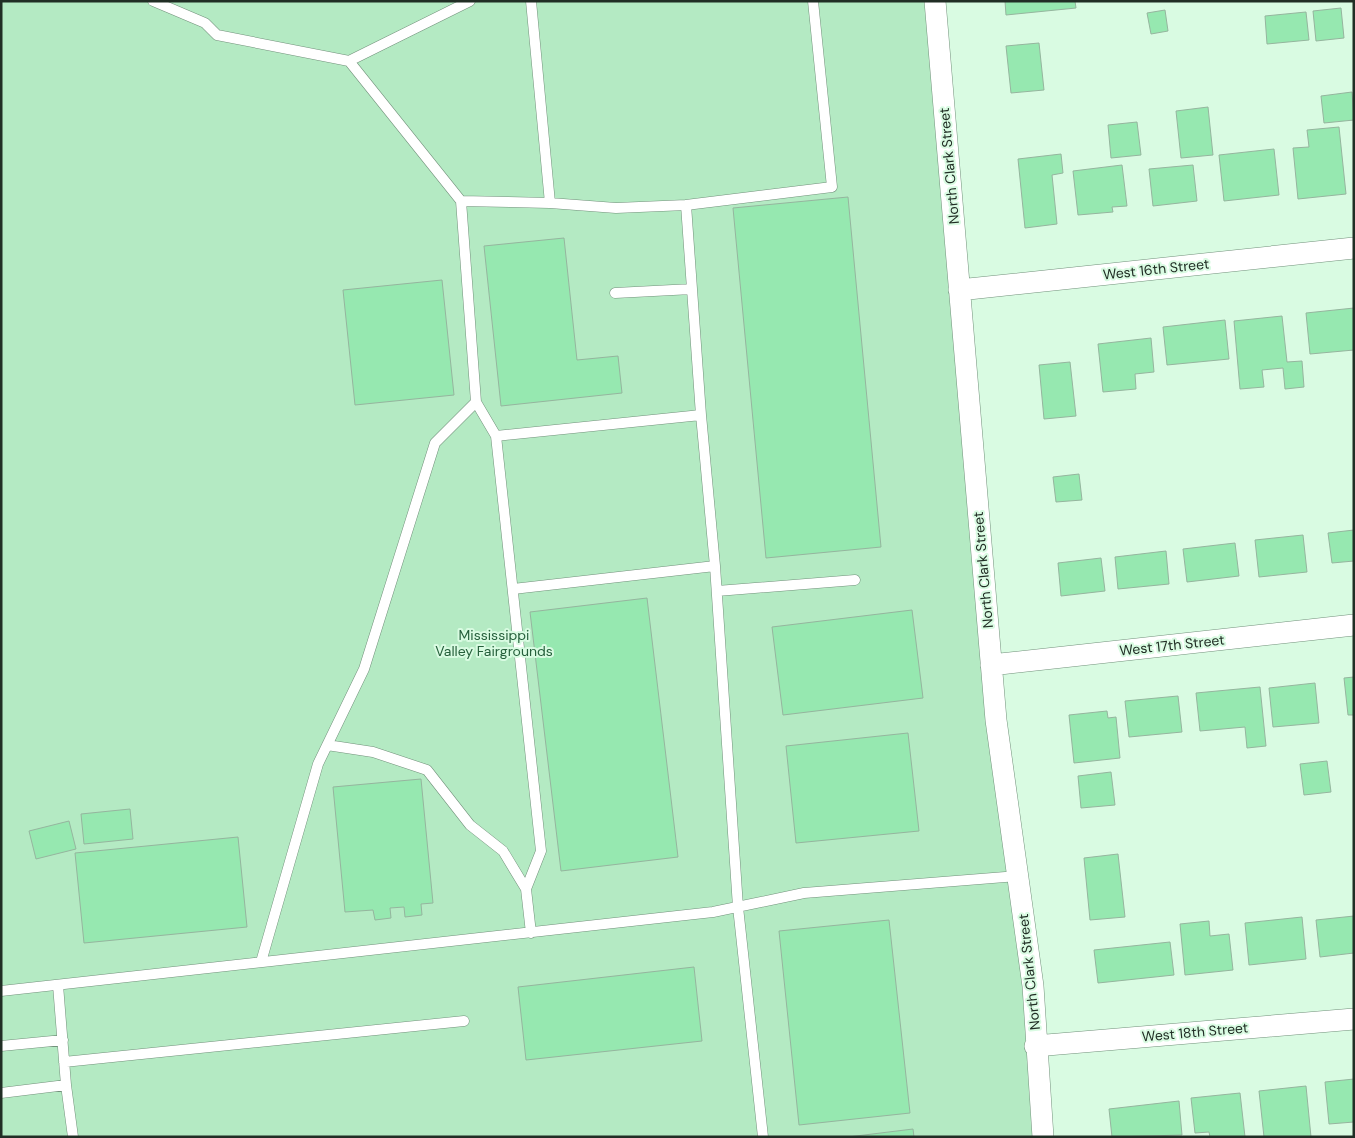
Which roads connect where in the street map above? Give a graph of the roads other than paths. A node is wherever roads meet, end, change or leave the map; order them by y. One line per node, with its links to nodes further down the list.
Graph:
1 (153, 1): 6 (lane)
2 (470, 1): 6 (lane)
3 (530, 1): 8 (lane)
4 (812, 1): 9 (lane)
5 (935, 1): 12 (street, North Clark Street)
6 (349, 61): 7 (lane)
7 (461, 201): 8 (lane); 14 (lane)
8 (550, 203): 9 (lane)
9 (686, 204): 11 (lane)
10 (1354, 248): 12 (street, West 16th Street)
11 (692, 289): 13 (lane); 15 (lane)
12 (959, 290): 22 (street, North Clark Street)
13 (616, 293)
14 (476, 402): 16 (lane); 23 (lane)
15 (701, 415): 16 (lane); 17 (lane)
16 (496, 436): 19 (lane)
17 (715, 566): 19 (lane); 20 (lane)
18 (855, 580): 20 (lane)
19 (513, 589): 25 (lane)
20 (716, 591): 26 (lane)
21 (1354, 625): 22 (street, West 17th Street)
22 (991, 666): 24 (street, North Clark Street)
23 (327, 746): 25 (lane); 28 (lane)
24 (1018, 876): 26 (lane); 35 (street, North Clark Street)
25 (526, 889): 27 (lane)
26 (738, 907): 27 (lane); 40 (lane)
27 (531, 933): 28 (lane)
28 (261, 962): 29 (lane)
29 (58, 985): 30 (lane); 33 (lane)
30 (1, 991)
31 (1354, 1019): 35 (street, West 18th Street)
32 (464, 1021): 36 (lane)
33 (63, 1040): 34 (lane); 36 (lane)
34 (1, 1046)
35 (1035, 1046): 41 (street, North Clark Street)
36 (64, 1062): 37 (lane)
37 (66, 1085): 38 (lane); 39 (lane)
38 (1, 1093)
39 (74, 1137)
40 (763, 1137)
41 (1043, 1137)

